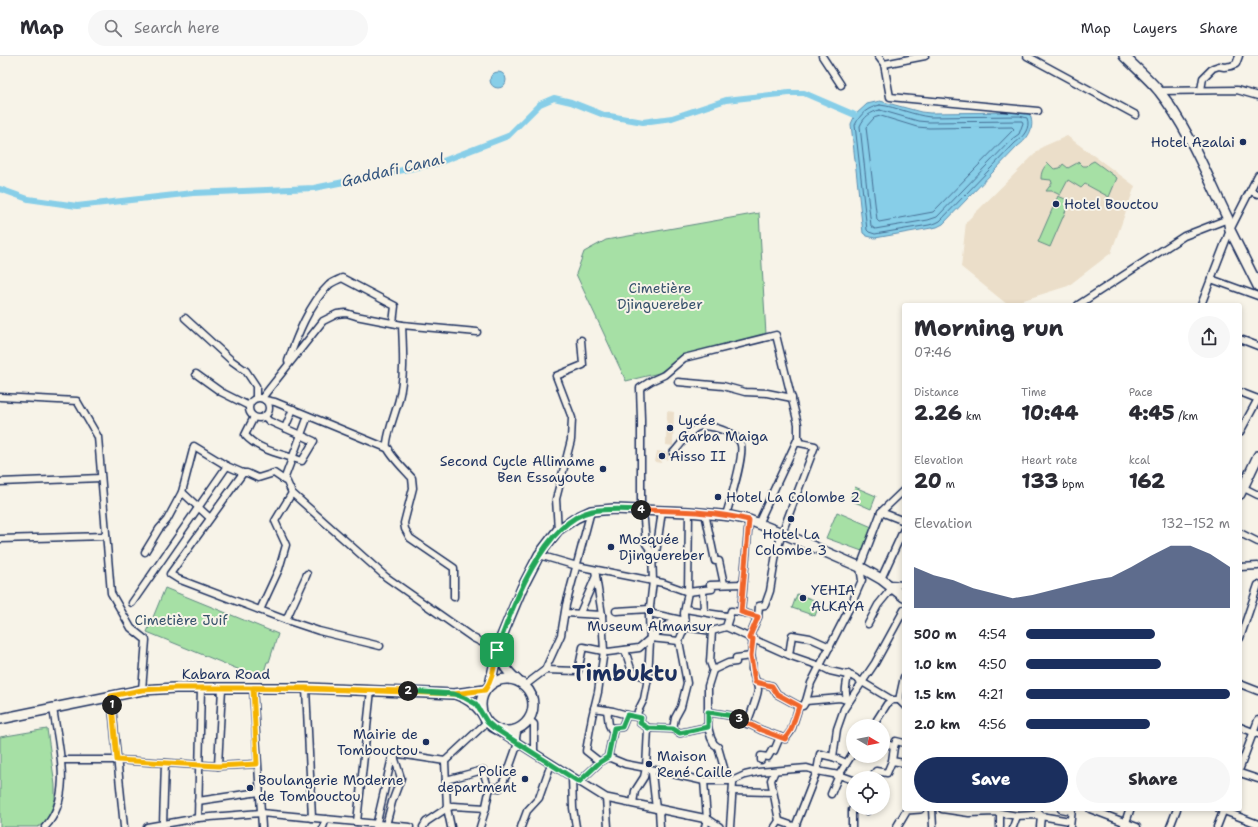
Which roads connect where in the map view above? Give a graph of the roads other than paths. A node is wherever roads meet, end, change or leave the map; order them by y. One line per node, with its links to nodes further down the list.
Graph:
1 (822, 56): 8 (street)
2 (878, 56): 7 (street)
3 (925, 56): 7 (street)
4 (1027, 56): 13 (street)
5 (1124, 56): 10 (main road)
6 (1239, 56): 9 (street)
7 (884, 64): 12 (street)
8 (841, 85)
9 (1201, 90): 10 (street); 11 (street)
10 (1158, 91): 17 (main road)
11 (1258, 96)
12 (1038, 111)
13 (1136, 115)
14 (1258, 175): 15 (street)
15 (1250, 192): 16 (street); 18 (street)
16 (1258, 194)
17 (1228, 219): 18 (main road); 22 (street)
18 (1230, 230): 19 (street); 20 (main road)
19 (1211, 279): 21 (street); 23 (street)
20 (1258, 286)
21 (1258, 296)
22 (1081, 303)
23 (1202, 303)
24 (185, 318): 37 (street)
25 (393, 323): 26 (street); 31 (street); 31 (street)
26 (402, 325): 27 (street); 48 (street)
27 (477, 332)
28 (581, 340): 75 (street)
29 (1242, 340): 30 (street)
30 (1258, 346)
31 (286, 366): 37 (street)
32 (196, 374): 39 (street)
33 (678, 382): 36 (street)
34 (1242, 393): 38 (street)
35 (0, 397): 54 (street)
36 (792, 398): 47 (street); 64 (street)
37 (261, 399): 39 (street); 40 (street); 41 (street)
38 (1258, 399): 45 (street)
39 (249, 406): 43 (street)
40 (293, 409): 42 (street); 44 (street)
41 (264, 416): 43 (street); 44 (street)
42 (308, 416): 46 (street); 48 (street)
43 (254, 417): 51 (street)
44 (285, 428): 46 (street)
45 (1242, 428)
46 (300, 435): 51 (street); 51 (street)
47 (798, 438): 74 (street); 76 (street)
48 (389, 449): 99 (street)
49 (673, 453): 70 (street)
50 (1258, 456): 57 (main road)
51 (292, 457): 55 (street)
52 (226, 466): 53 (street); 59 (street); 63 (street)
53 (243, 472): 55 (street); 71 (street)
54 (101, 478): 56 (street); 79 (street)
55 (284, 480): 61 (street)
56 (0, 482)
57 (1242, 487)
58 (1242, 489): 62 (street)
59 (182, 492): 63 (street); 82 (street)
60 (902, 492): 68 (street)
61 (292, 493): 102 (street); 123 (street)
62 (1258, 495)
63 (198, 507): 71 (street); 100 (street)
64 (641, 510): 65 (main road); 66 (main road); 90 (street)
65 (662, 510): 67 (main road); 90 (street)
66 (591, 511): 75 (main road); 84 (street)
67 (689, 512): 69 (main road); 97 (street)
68 (881, 512): 73 (street); 86 (street)
69 (705, 513): 70 (main road); 91 (street)
70 (726, 515): 72 (main road)
71 (210, 518): 102 (street)
72 (749, 520): 74 (main road); 92 (street)
73 (902, 520)
74 (758, 524): 76 (main road)
75 (558, 530): 83 (main road)
76 (782, 532): 86 (main road); 112 (street)
77 (1242, 534): 81 (street)
78 (902, 535): 93 (street)
79 (106, 536): 80 (street); 144 (street)
80 (0, 539)
81 (1258, 542)
82 (145, 552)
83 (539, 555): 84 (street); 123 (main road)
84 (576, 566): 88 (street); 107 (street)
85 (1258, 566): 87 (street)
86 (860, 567): 93 (main road); 124 (street)
87 (1242, 567)
88 (595, 573): 90 (street); 108 (street); 110 (street)
89 (307, 574): 113 (street)
90 (653, 579): 97 (street); 104 (street)
91 (724, 584): 92 (street); 96 (street)
92 (743, 584): 106 (street)
93 (887, 584): 94 (street); 98 (main road); 115 (street)
94 (902, 585)
95 (1258, 585): 118 (street)
96 (703, 591): 97 (street); 105 (street)
97 (688, 592): 101 (street)
98 (902, 595)
99 (454, 597)
100 (132, 603)
101 (684, 609): 105 (street); 114 (street)
102 (260, 610): 113 (street)
103 (616, 611): 104 (street)
104 (650, 611): 114 (street); 119 (street)
105 (704, 611): 111 (street)
106 (741, 612): 111 (street); 112 (street)
107 (565, 613): 108 (street); 130 (street)
108 (580, 613): 110 (street)
109 (902, 614): 134 (street)
110 (602, 616): 126 (street)
111 (729, 616): 116 (street)
112 (758, 617): 120 (street)
113 (286, 620): 122 (street)
114 (685, 624): 117 (street); 119 (street); 121 (street)
115 (868, 624)
116 (726, 627): 117 (street); 120 (street)
117 (712, 631): 131 (street)
118 (1242, 632)
119 (650, 638): 121 (street); 125 (street); 133 (street)
120 (751, 638): 127 (street); 128 (street)
121 (679, 641): 172 (street)
122 (380, 646)
123 (498, 646): 137 (main road); 139 (main road)
124 (830, 647): 127 (street); 129 (street)
125 (625, 650): 126 (street); 133 (street)
126 (604, 652): 130 (street); 155 (street)
127 (789, 655): 129 (street)
128 (751, 656): 131 (street); 135 (street)
129 (820, 666): 132 (street); 150 (street)
130 (545, 670): 137 (street)
131 (713, 670): 157 (street)
132 (848, 674): 134 (street); 151 (street)
133 (648, 678): 160 (street)
134 (863, 681): 149 (street); 151 (street)
135 (755, 682): 153 (street); 165 (street)
136 (902, 682): 149 (street)
137 (521, 683): 139 (main road); 162 (main road)
138 (1242, 685): 146 (street)
139 (488, 687): 147 (main road); 158 (main road)
140 (201, 688): 141 (main road, Kabara Road); 144 (main road, Kabara Road); 195 (street)
141 (222, 688): 142 (main road, Kabara Road); 196 (street)
142 (253, 688): 143 (main road, Kabara Road); 192 (street)
143 (306, 688): 145 (main road, Kabara Road); 237 (street)
144 (142, 690): 148 (main road, Kabara Road)
145 (371, 690): 147 (main road, Kabara Road); 241 (street)
146 (1258, 691)
147 (454, 694): 158 (main road)
148 (111, 696): 154 (main road, Kabara Road); 184 (street)
149 (895, 700): 152 (street); 163 (street)
150 (806, 701): 151 (street); 153 (street)
151 (849, 701): 181 (street)
152 (902, 704)
153 (799, 706): 174 (street)
154 (53, 708): 161 (main road, Kabara Road); 183 (street)
155 (594, 708): 156 (street); 188 (street)
156 (606, 710): 159 (street); 168 (street)
157 (708, 712): 165 (street); 167 (street)
158 (482, 713): 166 (main road)
159 (627, 715): 160 (street); 168 (street)
160 (637, 717): 169 (street)
161 (0, 719)
162 (528, 719): 171 (main road); 180 (street)
163 (877, 719)
164 (1258, 720): 173 (street)
165 (747, 724): 174 (street)
166 (490, 725): 171 (main road); 175 (street); 186 (street)
167 (708, 727): 172 (street); 208 (street)
168 (614, 728): 182 (street)
169 (648, 728): 172 (street); 197 (street)
170 (1242, 728): 173 (street)
171 (517, 729): 175 (street)
172 (673, 729)
173 (1256, 733): 194 (street)
174 (780, 736): 185 (street)
175 (516, 742): 180 (street); 210 (street)
176 (902, 743): 178 (street)
177 (890, 745): 178 (street)
178 (894, 747): 187 (street)
179 (393, 753): 186 (street); 247 (street); 249 (street)
180 (534, 753): 193 (street)
181 (833, 756): 190 (street); 199 (street)
182 (608, 757): 188 (street); 197 (street)
183 (62, 760): 184 (street); 250 (street)
184 (117, 760): 189 (street); 251 (street)
185 (761, 760)
186 (445, 761): 205 (street)
187 (892, 761): 191 (street); 200 (street)
188 (600, 762): 209 (street)
189 (165, 763): 195 (street); 242 (street)
190 (846, 763): 202 (street)
191 (902, 763)
192 (257, 764): 196 (street); 212 (street)
193 (551, 764): 203 (street); 259 (street)
194 (1242, 764)
195 (199, 765): 196 (street); 216 (street)
196 (218, 766)
197 (648, 769): 207 (street); 217 (street); 220 (street)
198 (775, 771): 199 (street); 208 (street); 213 (street)
199 (816, 771): 202 (street); 267 (street)
200 (887, 771)
201 (1242, 774): 206 (street)
202 (839, 775): 204 (street); 214 (street)
203 (572, 778): 209 (street); 260 (street)
204 (846, 778)
205 (446, 780): 210 (street); 218 (street)
206 (1258, 780)
207 (704, 781): 208 (street); 239 (street)
208 (732, 781): 211 (street)
209 (579, 782): 215 (street)
210 (488, 791): 219 (street)
211 (732, 791): 213 (street); 265 (street)
212 (259, 792): 216 (street); 231 (street)
213 (773, 792): 240 (street)
214 (831, 794)
215 (606, 798): 217 (street); 261 (street)
216 (198, 801): 236 (street)
217 (633, 803): 220 (street)
218 (447, 808): 219 (street); 256 (street); 257 (street)
219 (486, 808): 258 (street)
220 (657, 810): 239 (street); 262 (street)
221 (906, 811): 269 (street)
222 (932, 811): 270 (street)
223 (961, 811): 232 (street)
224 (1038, 811): 235 (street)
225 (1072, 811): 245 (street)
226 (1094, 811): 248 (street)
227 (1129, 811): 248 (street)
228 (1176, 811): 275 (street)
229 (1222, 811): 276 (street)
230 (1225, 811): 246 (street)
231 (261, 813): 236 (street); 237 (street); 253 (street)
232 (1000, 813): 234 (street); 271 (street)
233 (852, 815): 268 (street)
234 (1017, 816): 235 (street); 272 (street)
235 (1040, 816): 245 (street); 273 (street)
236 (198, 818): 243 (street)
237 (312, 818): 238 (street)
238 (326, 819): 244 (street); 254 (street)
239 (707, 819): 263 (street); 264 (street)
240 (779, 821): 266 (street); 267 (street)
241 (357, 822): 244 (street); 247 (street)
242 (163, 824): 243 (street); 252 (street)
243 (182, 824)
244 (344, 824)
245 (1070, 824)
246 (1258, 824)
247 (376, 825): 249 (street)
248 (1124, 825): 274 (street)
249 (385, 826): 255 (street)
250 (45, 827)
251 (124, 827)
252 (147, 827)
253 (262, 827)
254 (323, 827)
255 (410, 827)
256 (423, 827)
257 (451, 827)
258 (480, 827)
259 (521, 827)
260 (576, 827)
261 (607, 827)
262 (660, 827)
263 (705, 827)
264 (719, 827)
265 (730, 827)
266 (775, 827)
267 (795, 827)
268 (852, 827)
269 (897, 827)
270 (933, 827)
271 (1000, 827)
272 (1013, 827)
273 (1040, 827)
274 (1137, 827)
275 (1170, 827)
276 (1217, 827)

